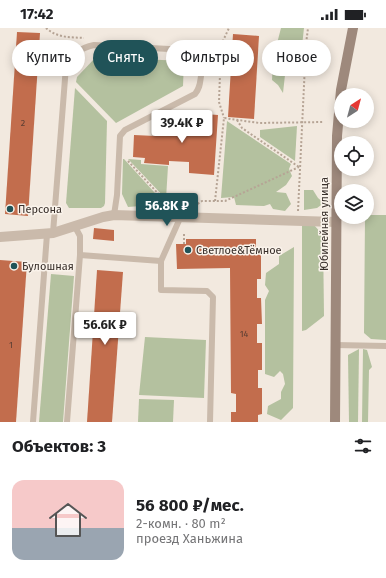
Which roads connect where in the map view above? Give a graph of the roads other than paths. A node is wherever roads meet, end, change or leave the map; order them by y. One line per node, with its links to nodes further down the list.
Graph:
1 (353, 28): 2 (main road, Юбилейная улица)
2 (336, 184)
3 (114, 215): 4 (street); 7 (street); 8 (lane)
4 (180, 216): 5 (street); 11 (lane)
5 (334, 222)
6 (336, 224): 12 (main road, Юбилейная улица)
7 (74, 226): 8 (street); 10 (lane)
8 (50, 233): 9 (street); 14 (lane)
9 (0, 237)
10 (80, 255): 11 (lane); 15 (lane)
11 (161, 261): 16 (lane)
12 (335, 345): 13 (lane); 17 (main road, Юбилейная улица)
13 (386, 346)
14 (33, 422)
15 (67, 422)
16 (210, 422)
17 (335, 422)

